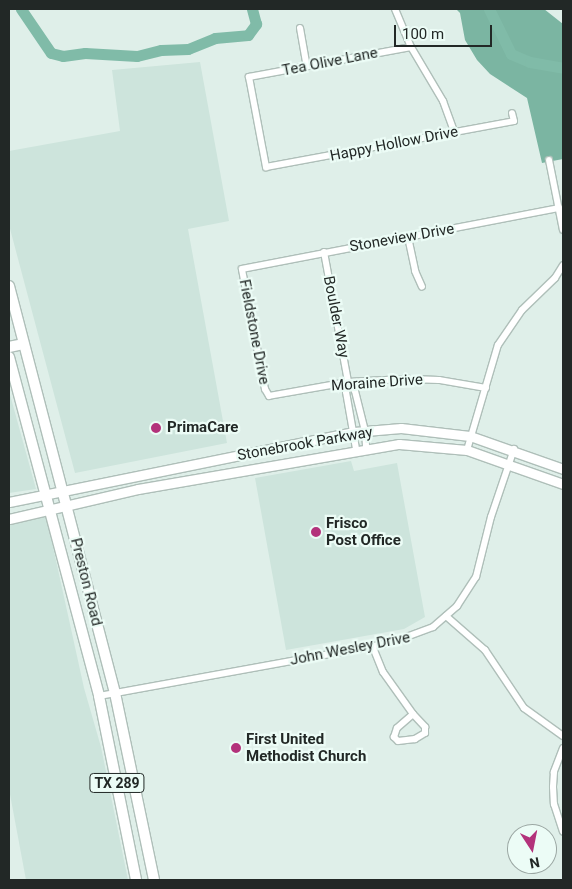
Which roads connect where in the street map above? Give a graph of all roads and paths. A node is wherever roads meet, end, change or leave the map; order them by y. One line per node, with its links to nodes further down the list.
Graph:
1 (395, 9): 3 (street)
2 (300, 28): 4 (street)
3 (410, 47): 4 (street, Tea Olive Lane); 6 (street)
4 (307, 66): 8 (street, Tea Olive Lane)
5 (512, 113): 6 (street, Happy Hollow Drive)
6 (454, 132): 8 (street, Happy Hollow Drive)
7 (549, 160): 9 (street)
8 (266, 168)
9 (559, 208): 10 (street); 11 (street, Stoneview Drive)
10 (563, 230)
11 (408, 237): 12 (street, Stoneview Drive); 16 (street)
12 (324, 252): 14 (street, Stoneview Drive); 20 (street, Boulder Way)
13 (563, 265): 21 (street)
14 (244, 267): 22 (street, Fieldstone Drive)
15 (9, 286): 17 (main road, Preston Road / TX 289)
16 (422, 287)
17 (23, 344): 18 (main road); 36 (main road, Preston Road / TX 289)
18 (9, 347)
19 (9, 357): 37 (main road, Preston Road / TX 289)
20 (348, 382): 21 (street, Moraine Drive); 22 (street, Moraine Drive); 23 (street, Boulder Way); 24 (street, Boulder Way)
21 (486, 388): 25 (street)
22 (269, 396)
23 (365, 431): 24 (main road, Stonebrook Parkway); 25 (main road, Stonebrook Parkway); 26 (street, Boulder Way)
24 (354, 432): 26 (street, Boulder Way); 29 (main road, Stonebrook Parkway)
25 (470, 436): 27 (main road, Stonebrook Parkway); 28 (street)
26 (361, 448): 28 (main road, Stonebrook Parkway); 32 (main road, Stonebrook Parkway)
27 (514, 449): 30 (street, John Wesley Drive); 33 (main road, Stonebrook Parkway)
28 (467, 450): 30 (main road, Stonebrook Parkway)
29 (261, 452): 31 (main road, Stonebrook Parkway); 32 (main road)
30 (509, 462): 35 (main road, Stonebrook Parkway); 42 (street, John Wesley Drive)
31 (195, 463): 34 (main road); 36 (main road, Stonebrook Parkway)
32 (264, 466): 34 (main road, Stonebrook Parkway)
33 (563, 469)
34 (197, 478): 39 (main road, Stonebrook Parkway)
35 (563, 484)
36 (63, 492): 37 (main road, Stonebrook Parkway); 39 (main road, Preston Road / TX 289)
37 (45, 495): 38 (main road, Stonebrook Parkway); 40 (main road, Preston Road / TX 289)
38 (9, 502)
39 (67, 507): 40 (main road, Stonebrook Parkway); 44 (main road, Preston Road / TX 289)
40 (49, 511): 41 (main road, Stonebrook Parkway); 45 (main road, Preston Road / TX 289)
41 (9, 519)
42 (446, 616): 43 (street, John Wesley Drive); 47 (street)
43 (372, 646): 44 (street, John Wesley Drive); 46 (street)
44 (115, 693): 45 (street, John Wesley Drive); 51 (main road, Preston Road / TX 289)
45 (98, 696): 50 (main road, Preston Road / TX 289)
46 (413, 714): 46 (street)
47 (563, 736)
48 (563, 748): 49 (street)
49 (563, 832)
50 (136, 880)
51 (154, 880)

